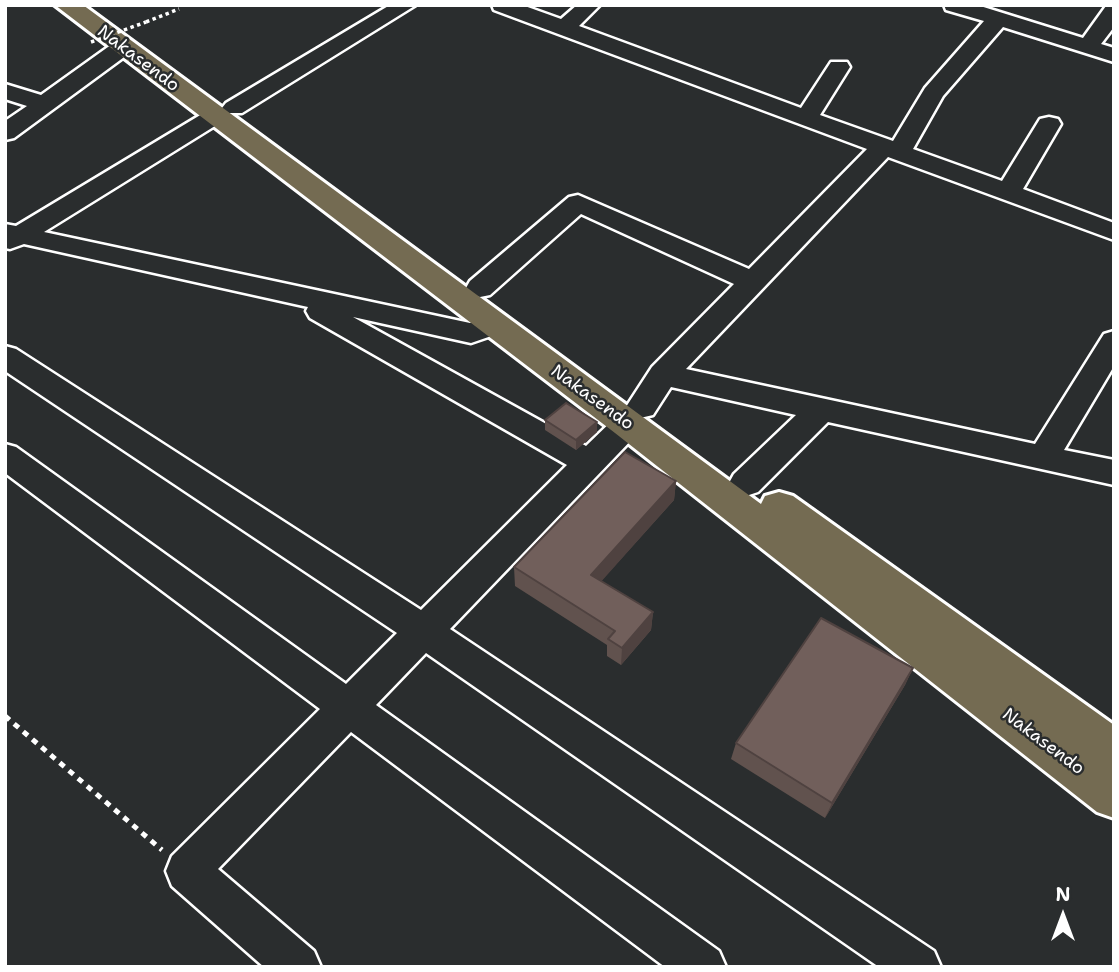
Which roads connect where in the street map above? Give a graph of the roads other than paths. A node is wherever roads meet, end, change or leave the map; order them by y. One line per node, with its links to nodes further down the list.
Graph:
1 (67, 5): 12 (highway, Nakasendo)
2 (94, 5): 19 (highway, Nakasendo)
3 (406, 5): 19 (street)
4 (502, 5): 7 (street)
5 (590, 5): 10 (street)
6 (954, 5): 9 (street)
7 (532, 9): 10 (street)
8 (1114, 11): 13 (street)
9 (998, 19): 13 (street); 23 (street)
10 (564, 28): 14 (street)
11 (645, 35): 14 (street)
12 (120, 37): 18 (street); 19 (highway, Nakasendo)
13 (1088, 47): 15 (street)
14 (626, 51): 20 (street)
15 (1114, 55)
16 (839, 68): 20 (street)
17 (5, 91): 18 (street)
18 (44, 104): 22 (street)
19 (224, 112): 27 (street); 29 (highway, Nakasendo); 31 (highway, Nakasendo)
20 (806, 118): 23 (street)
21 (1049, 124): 24 (street)
22 (5, 132)
23 (891, 149): 24 (street); 28 (street)
24 (1007, 193): 26 (street)
25 (1114, 202): 26 (street)
26 (1108, 230)
27 (10, 237): 30 (street)
28 (753, 282): 29 (street); 34 (street)
29 (480, 288): 36 (highway, Nakasendo)
30 (292, 295): 31 (street); 39 (street)
31 (493, 325): 36 (highway, Nakasendo)
32 (1114, 341): 38 (street)
33 (5, 355): 42 (street)
34 (663, 375): 35 (street); 36 (street)
35 (821, 410): 38 (street); 41 (street)
36 (635, 415): 39 (street); 41 (highway, Nakasendo); 45 (highway, Nakasendo)
37 (5, 456): 43 (street)
38 (1043, 458): 40 (street)
39 (589, 463): 42 (street)
40 (1114, 473)
41 (746, 483): 44 (highway, Nakasendo)
42 (423, 631): 43 (street); 48 (street)
43 (348, 707): 46 (street); 47 (street)
44 (1114, 752)
45 (1114, 796)
46 (298, 967)
47 (703, 967)
48 (918, 967)

